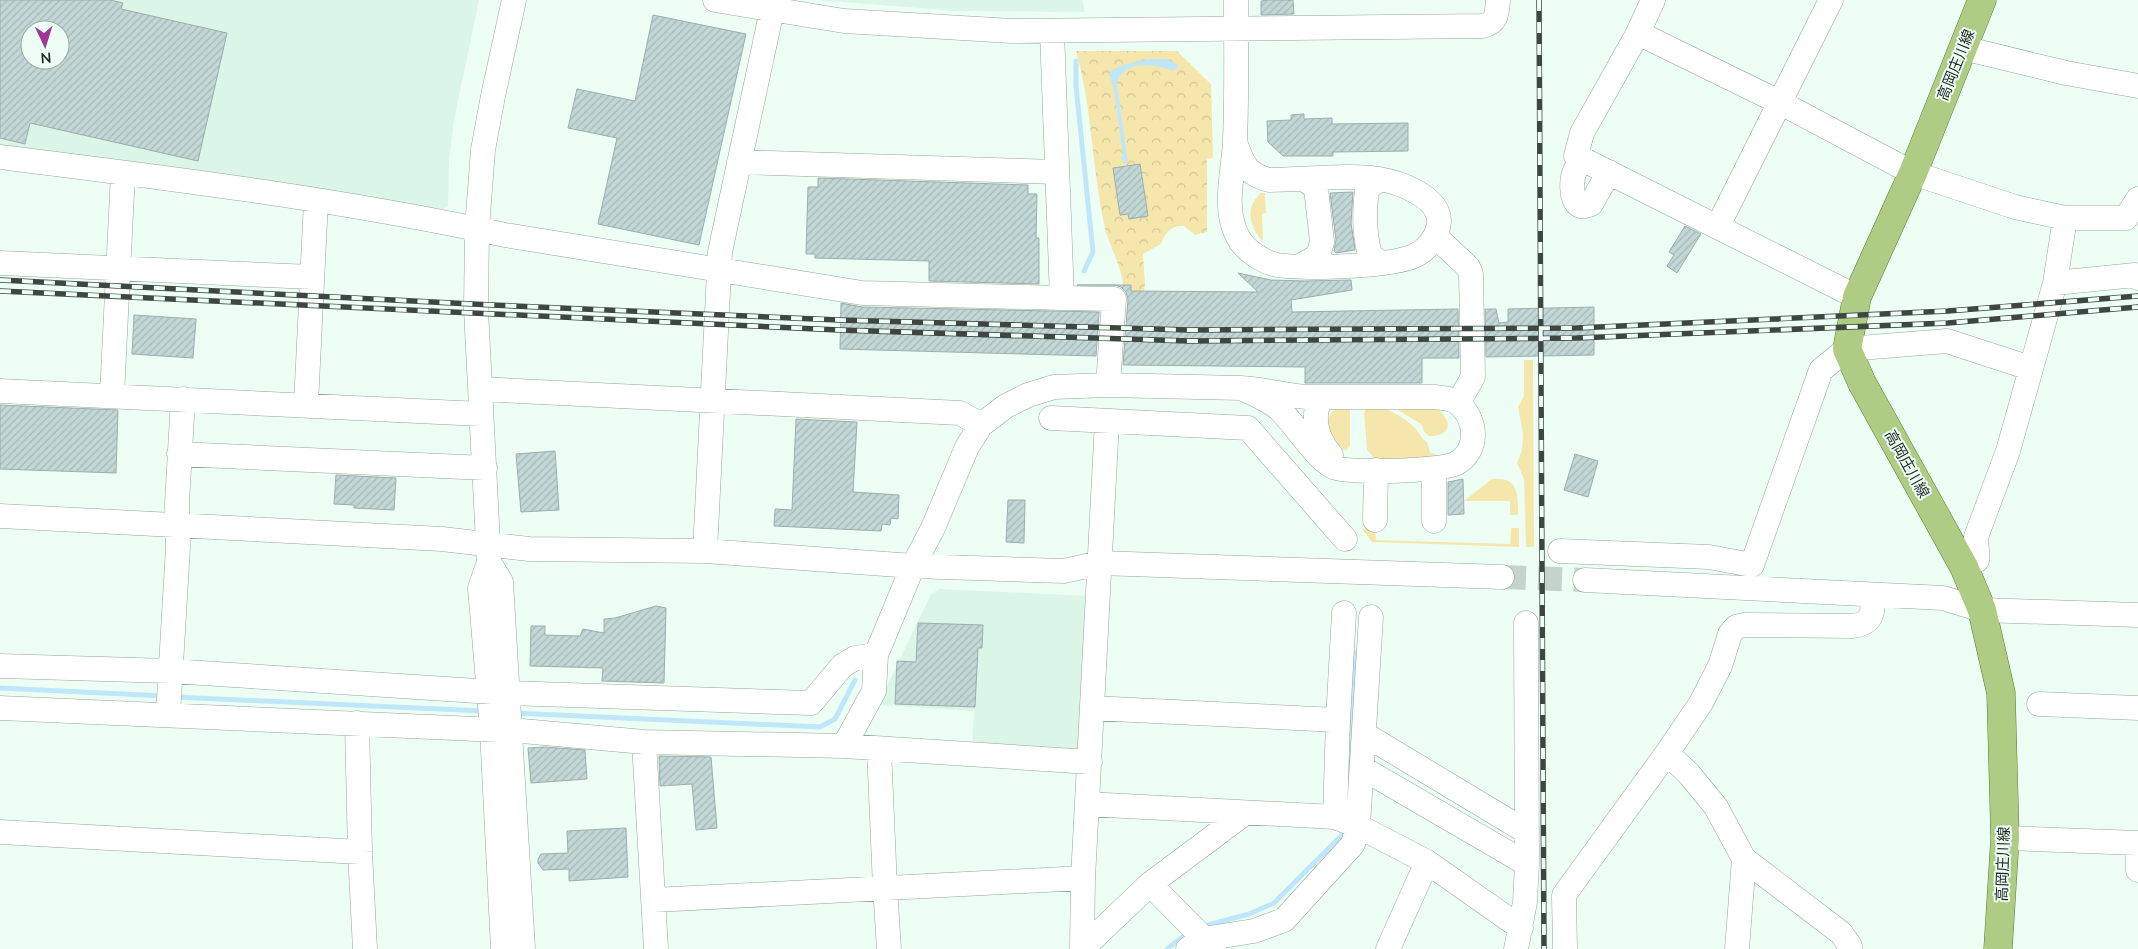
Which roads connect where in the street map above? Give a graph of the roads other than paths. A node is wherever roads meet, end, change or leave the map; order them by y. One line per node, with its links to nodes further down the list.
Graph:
1 (514, 0): 30 (street)
2 (715, 0): 8 (street)
3 (1236, 0): 9 (street)
4 (1498, 0): 9 (street)
5 (1653, 0): 11 (street)
6 (1830, 0): 14 (street)
7 (1982, 0): 12 (main road, 高岡庄川線)
8 (772, 10): 10 (street); 18 (street)
9 (1236, 30): 10 (street); 15 (street)
10 (1052, 32): 19 (street)
11 (1638, 33): 14 (street); 17 (street)
12 (1963, 48): 13 (street); 22 (main road, 高岡庄川線)
13 (2138, 86)
14 (1779, 102): 22 (street); 29 (street)
15 (1235, 142): 24 (street); 32 (street)
16 (0, 157): 21 (street)
17 (1581, 159): 20 (street); 20 (street)
18 (739, 162): 19 (street); 37 (street)
19 (1057, 172): 42 (street)
20 (1609, 172): 29 (street)
21 (123, 173): 27 (street); 36 (street)
22 (1913, 173): 28 (street); 41 (main road, 高岡庄川線)
23 (1379, 179): 25 (street); 31 (street); 34 (street)
24 (1269, 180): 25 (street); 32 (street)
25 (1304, 180): 35 (street)
26 (2138, 199): 28 (street)
27 (316, 201): 30 (street); 39 (street)
28 (2065, 218): 40 (street)
29 (1718, 226): 41 (street)
30 (476, 228): 37 (street); 47 (street)
31 (1435, 236): 34 (street); 53 (street)
32 (1250, 251): 35 (street)
33 (0, 263): 36 (street)
34 (1381, 263): 35 (street)
35 (1300, 266)
36 (118, 269): 39 (street); 49 (street)
37 (719, 269): 42 (street); 52 (street)
38 (2137, 276): 40 (street)
39 (312, 277): 54 (street)
40 (2055, 283): 44 (street)
41 (1857, 297): 43 (main road, 高岡庄川線)
42 (1062, 298): 45 (street)
43 (1847, 349): 44 (street); 69 (street); 73 (main road, 高岡庄川線)
44 (2030, 368): 73 (street)
45 (1108, 385): 46 (street); 58 (street)
46 (1241, 388): 50 (street); 62 (street)
47 (480, 389): 52 (street); 55 (street)
48 (0, 391): 49 (street)
49 (112, 395): 51 (street)
50 (1322, 397): 53 (street); 62 (street)
51 (183, 399): 54 (street); 59 (street)
52 (712, 400): 58 (street); 68 (street)
53 (1458, 403): 61 (street)
54 (306, 404): 55 (street)
55 (481, 414): 60 (street)
56 (1051, 418): 57 (street)
57 (1107, 421): 67 (street); 71 (street)
58 (981, 425): 72 (street)
59 (180, 454): 60 (street); 66 (street)
60 (485, 468): 70 (street)
61 (1434, 469): 62 (street); 65 (street)
62 (1364, 470): 64 (street)
63 (0, 516): 66 (street)
64 (1375, 520)
65 (1434, 521)
66 (177, 526): 70 (street); 84 (street)
67 (1345, 539)
68 (705, 551): 70 (street); 72 (street)
69 (1560, 551)
70 (488, 554): 89 (street)
71 (1100, 562): 72 (street); 74 (street); 87 (street)
72 (913, 566): 82 (street)
73 (1964, 567): 77 (main road, 高岡庄川線)
74 (1502, 577)
75 (1585, 580): 76 (street)
76 (1873, 595): 77 (street); 96 (street)
77 (1982, 610): 79 (street); 104 (main road, 高岡庄川線)
78 (1344, 613): 90 (street)
79 (2138, 615)
80 (1371, 618): 92 (street)
81 (1526, 623): 103 (street)
82 (876, 655): 89 (street); 94 (street)
83 (0, 666): 84 (street)
84 (169, 693): 86 (street); 89 (street); 91 (street)
85 (2039, 704): 88 (street)
86 (0, 708)
87 (1092, 708): 90 (street); 97 (street)
88 (2138, 708)
89 (500, 711): 91 (street); 93 (street); 119 (street); 120 (street)
90 (1338, 720): 101 (street)
91 (357, 723): 106 (street)
92 (1364, 734): 98 (street); 103 (street)
93 (644, 742): 94 (street); 114 (street)
94 (844, 746): 95 (street)
95 (879, 749): 97 (street); 113 (street)
96 (1667, 753): 107 (street); 124 (street)
97 (1090, 762): 99 (street)
98 (1362, 768): 101 (street); 109 (street)
99 (1088, 804): 100 (street); 111 (street)
100 (1246, 813): 101 (street); 112 (street)
101 (1347, 822): 108 (street); 116 (street)
102 (0, 832): 106 (street)
103 (1527, 832): 109 (street)
104 (2005, 838): 105 (street); 127 (main road, 高岡庄川線)
105 (2138, 843): 110 (street)
106 (360, 852): 118 (street)
107 (1744, 859): 125 (street); 126 (street)
108 (1427, 862): 115 (street); 123 (street)
109 (1527, 864): 115 (street)
110 (2138, 870)
111 (1083, 878): 113 (street); 117 (street)
112 (1150, 884): 116 (street); 117 (street)
113 (884, 887): 114 (street); 122 (street)
114 (654, 900): 121 (street)
115 (1518, 939)
116 (1202, 946)
117 (1082, 948)
118 (365, 949)
119 (503, 949)
120 (523, 949)
121 (656, 949)
122 (889, 949)
123 (1388, 949)
124 (1564, 949)
125 (1737, 949)
126 (1850, 949)
127 (1998, 949)

